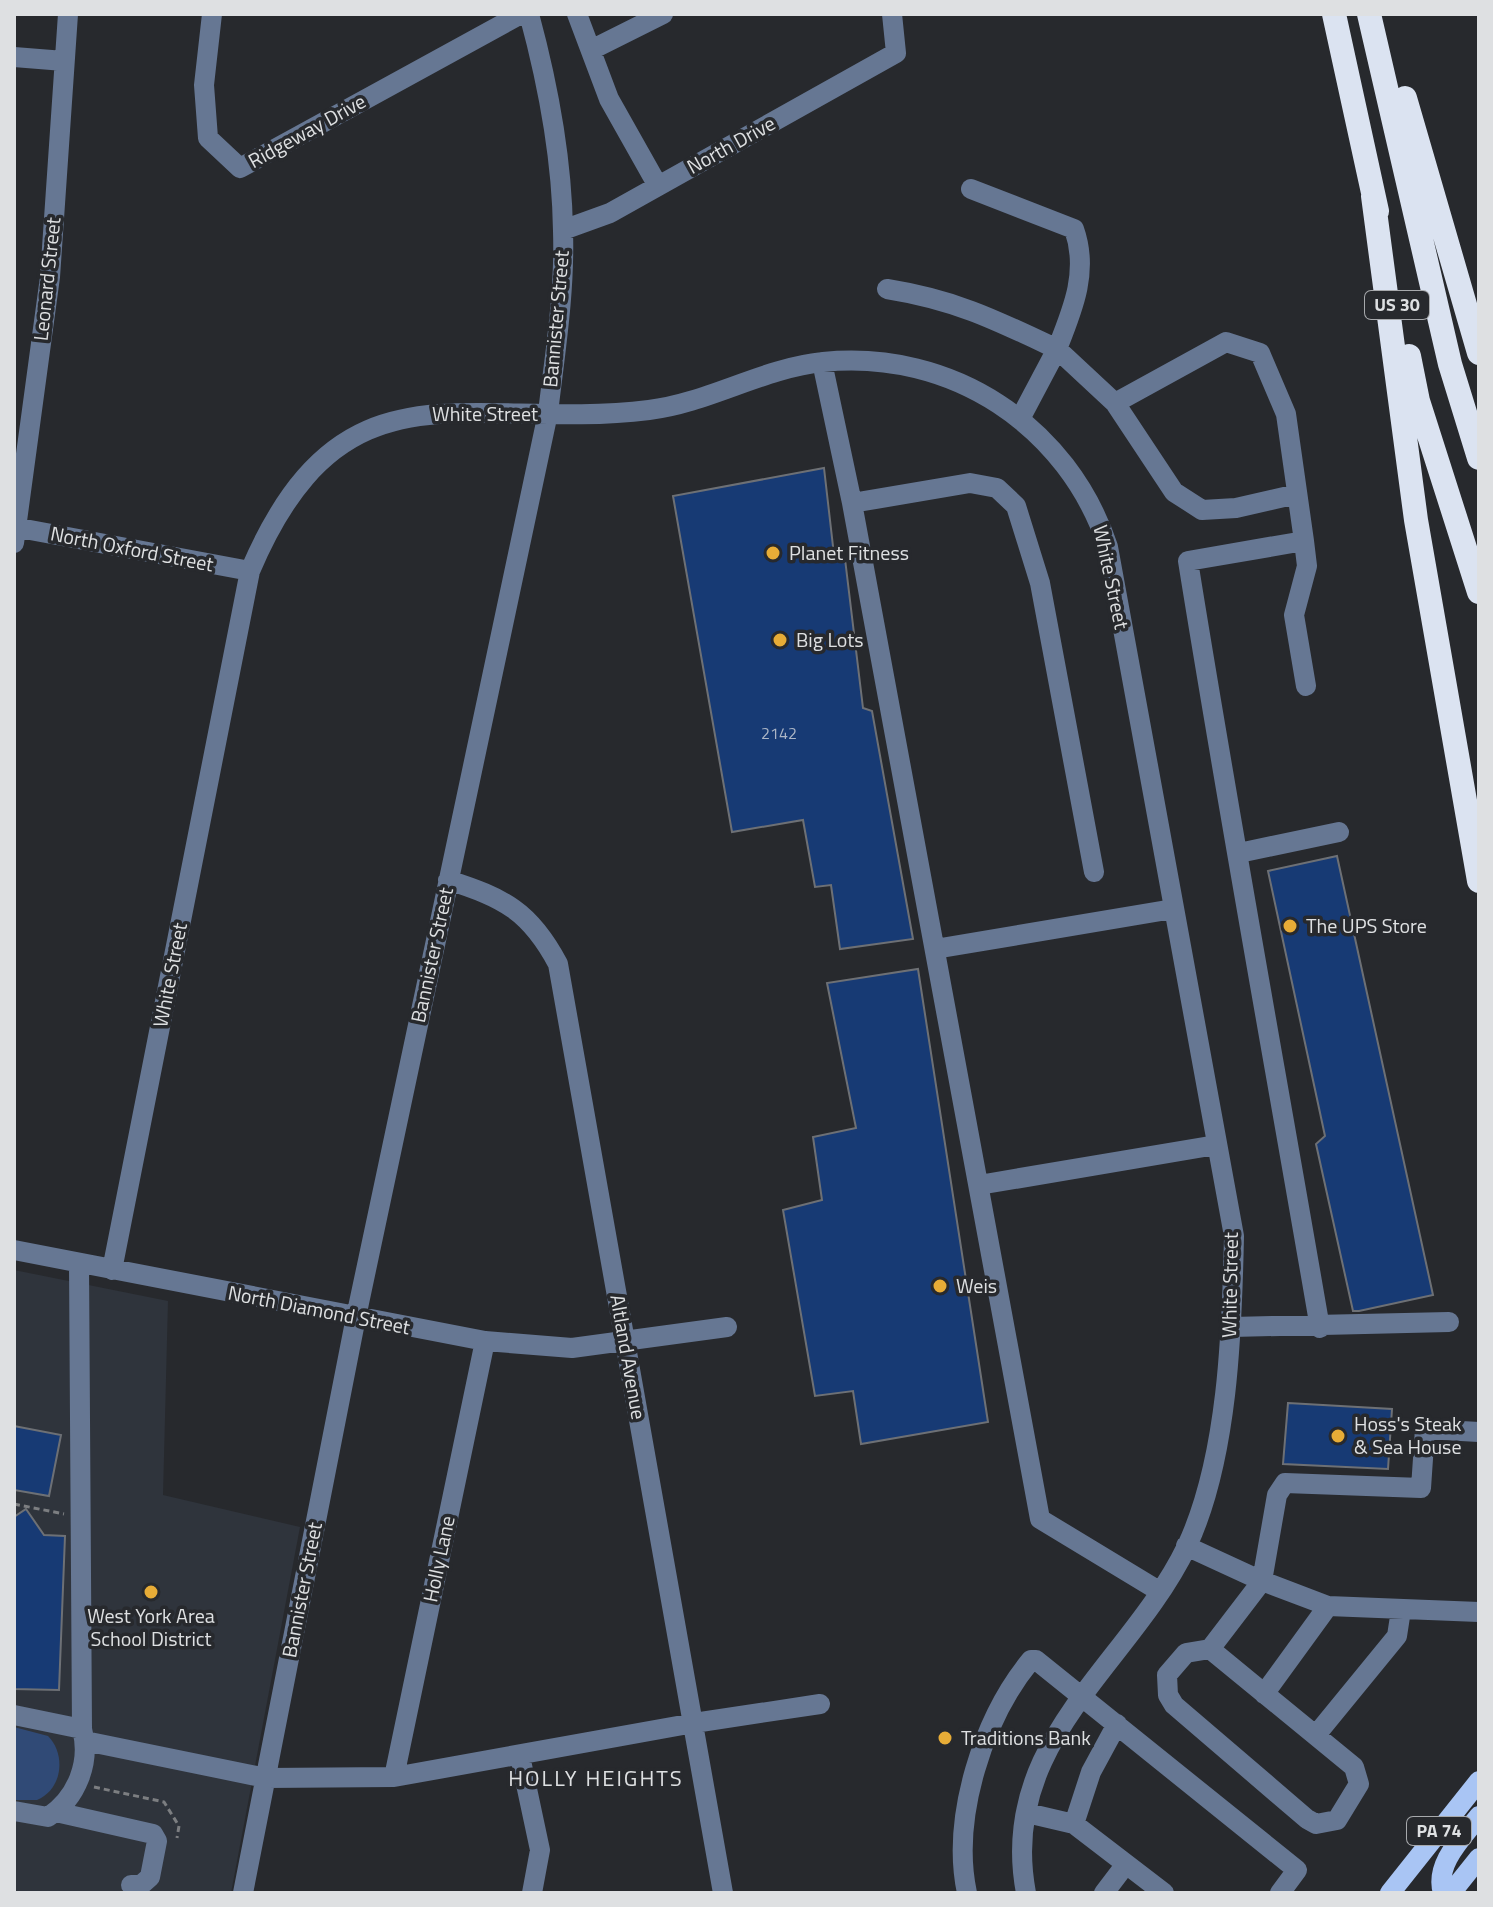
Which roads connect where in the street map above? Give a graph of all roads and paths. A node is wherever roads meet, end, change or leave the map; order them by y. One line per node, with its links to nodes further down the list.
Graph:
1 (68, 14): 13 (street, Leonard Street)
2 (212, 14): 3 (street, Ridgeway Drive)
3 (521, 14)
4 (529, 14): 17 (street, Bannister Street)
5 (577, 14): 11 (street)
6 (663, 14): 11 (street)
7 (892, 14): 14 (street, North Drive)
8 (1334, 14): 16 (highway, US 30 / US 30)
9 (1369, 14): 25 (highway, US 30 / US 30)
10 (1382, 14): 20 (highway)
11 (591, 50): 14 (street)
12 (14, 57): 13 (street)
13 (64, 61): 28 (street, Leonard Street)
14 (658, 186): 17 (street, North Drive)
15 (971, 189): 19 (street)
16 (1373, 196): 31 (highway, US 30 / US 30); 37 (highway)
17 (563, 230): 23 (street, Bannister Street)
18 (887, 289): 19 (street)
19 (1057, 349): 22 (street); 24 (street)
20 (1479, 353)
21 (822, 362): 23 (street, White Street); 24 (street, White Street); 27 (street)
22 (1115, 403): 26 (street); 26 (street)
23 (548, 413): 30 (street, White Street); 36 (street, Bannister Street)
24 (1021, 417): 38 (street, White Street)
25 (1479, 458)
26 (1297, 494): 29 (street)
27 (852, 503): 35 (street); 39 (street)
28 (15, 532): 30 (street, North Oxford Street)
29 (1304, 541): 32 (street); 34 (street)
30 (250, 571): 44 (street, White Street)
31 (1479, 592)
32 (1306, 686)
33 (1339, 832): 34 (street)
34 (1239, 853): 49 (street)
35 (1094, 872)
36 (448, 880): 45 (street, Bannister Street); 50 (street, Altland Avenue)
37 (1479, 881)
38 (1173, 909): 39 (street); 40 (street, White Street)
39 (935, 949): 41 (street)
40 (1216, 1145): 41 (street); 48 (street, White Street)
41 (979, 1185): 57 (street)
42 (14, 1250): 43 (street, North Diamond Street)
43 (79, 1263): 44 (street, North Diamond Street); 54 (street)
44 (112, 1270): 45 (street, North Diamond Street)
45 (356, 1317): 51 (street, North Diamond Street); 72 (street, Bannister Street)
46 (1449, 1322): 49 (street)
47 (727, 1327): 50 (street, North Diamond Street)
48 (1232, 1327): 49 (street); 55 (street, White Street)
49 (1320, 1328)
50 (625, 1340): 51 (street, North Diamond Street); 66 (street, Altland Avenue)
51 (485, 1341): 71 (street, Holly Lane)
52 (1479, 1432): 56 (street)
53 (14, 1504): 54 (path)
54 (79, 1518): 68 (street)
55 (1186, 1546): 56 (street); 57 (street, White Street)
56 (1262, 1581): 58 (street); 61 (street)
57 (1159, 1591): 63 (street, White Street)
58 (1328, 1606): 59 (street); 62 (street)
59 (1401, 1610): 60 (street); 69 (street)
60 (1479, 1612)
61 (1210, 1649): 62 (street); 69 (street)
62 (1264, 1694): 69 (street)
63 (1081, 1695): 67 (street); 76 (street, White Street); 85 (street)
64 (820, 1704): 66 (street)
65 (14, 1715): 68 (street)
66 (694, 1723): 70 (street); 84 (street, Altland Avenue)
67 (1117, 1724): 78 (street); 89 (street)
68 (84, 1735): 72 (street); 75 (street)
69 (1316, 1735)
70 (520, 1756): 71 (street); 83 (street)
71 (394, 1777): 72 (street)
72 (266, 1778): 82 (street, Bannister Street)
73 (1479, 1781): 90 (main road, PA 74)
74 (14, 1811): 75 (street)
75 (56, 1812): 81 (street)
76 (1027, 1813): 78 (street); 86 (street, White Street)
77 (1479, 1816): 91 (main road)
78 (1074, 1824): 80 (street)
79 (1479, 1858): 92 (main road, PA 74)
80 (1126, 1864): 87 (street); 88 (street)
81 (131, 1885)
82 (243, 1893)
83 (532, 1893)
84 (723, 1893)
85 (967, 1893)
86 (1026, 1893)
87 (1104, 1893)
88 (1164, 1893)
89 (1280, 1893)
90 (1390, 1893)
91 (1443, 1893)
92 (1451, 1893)

